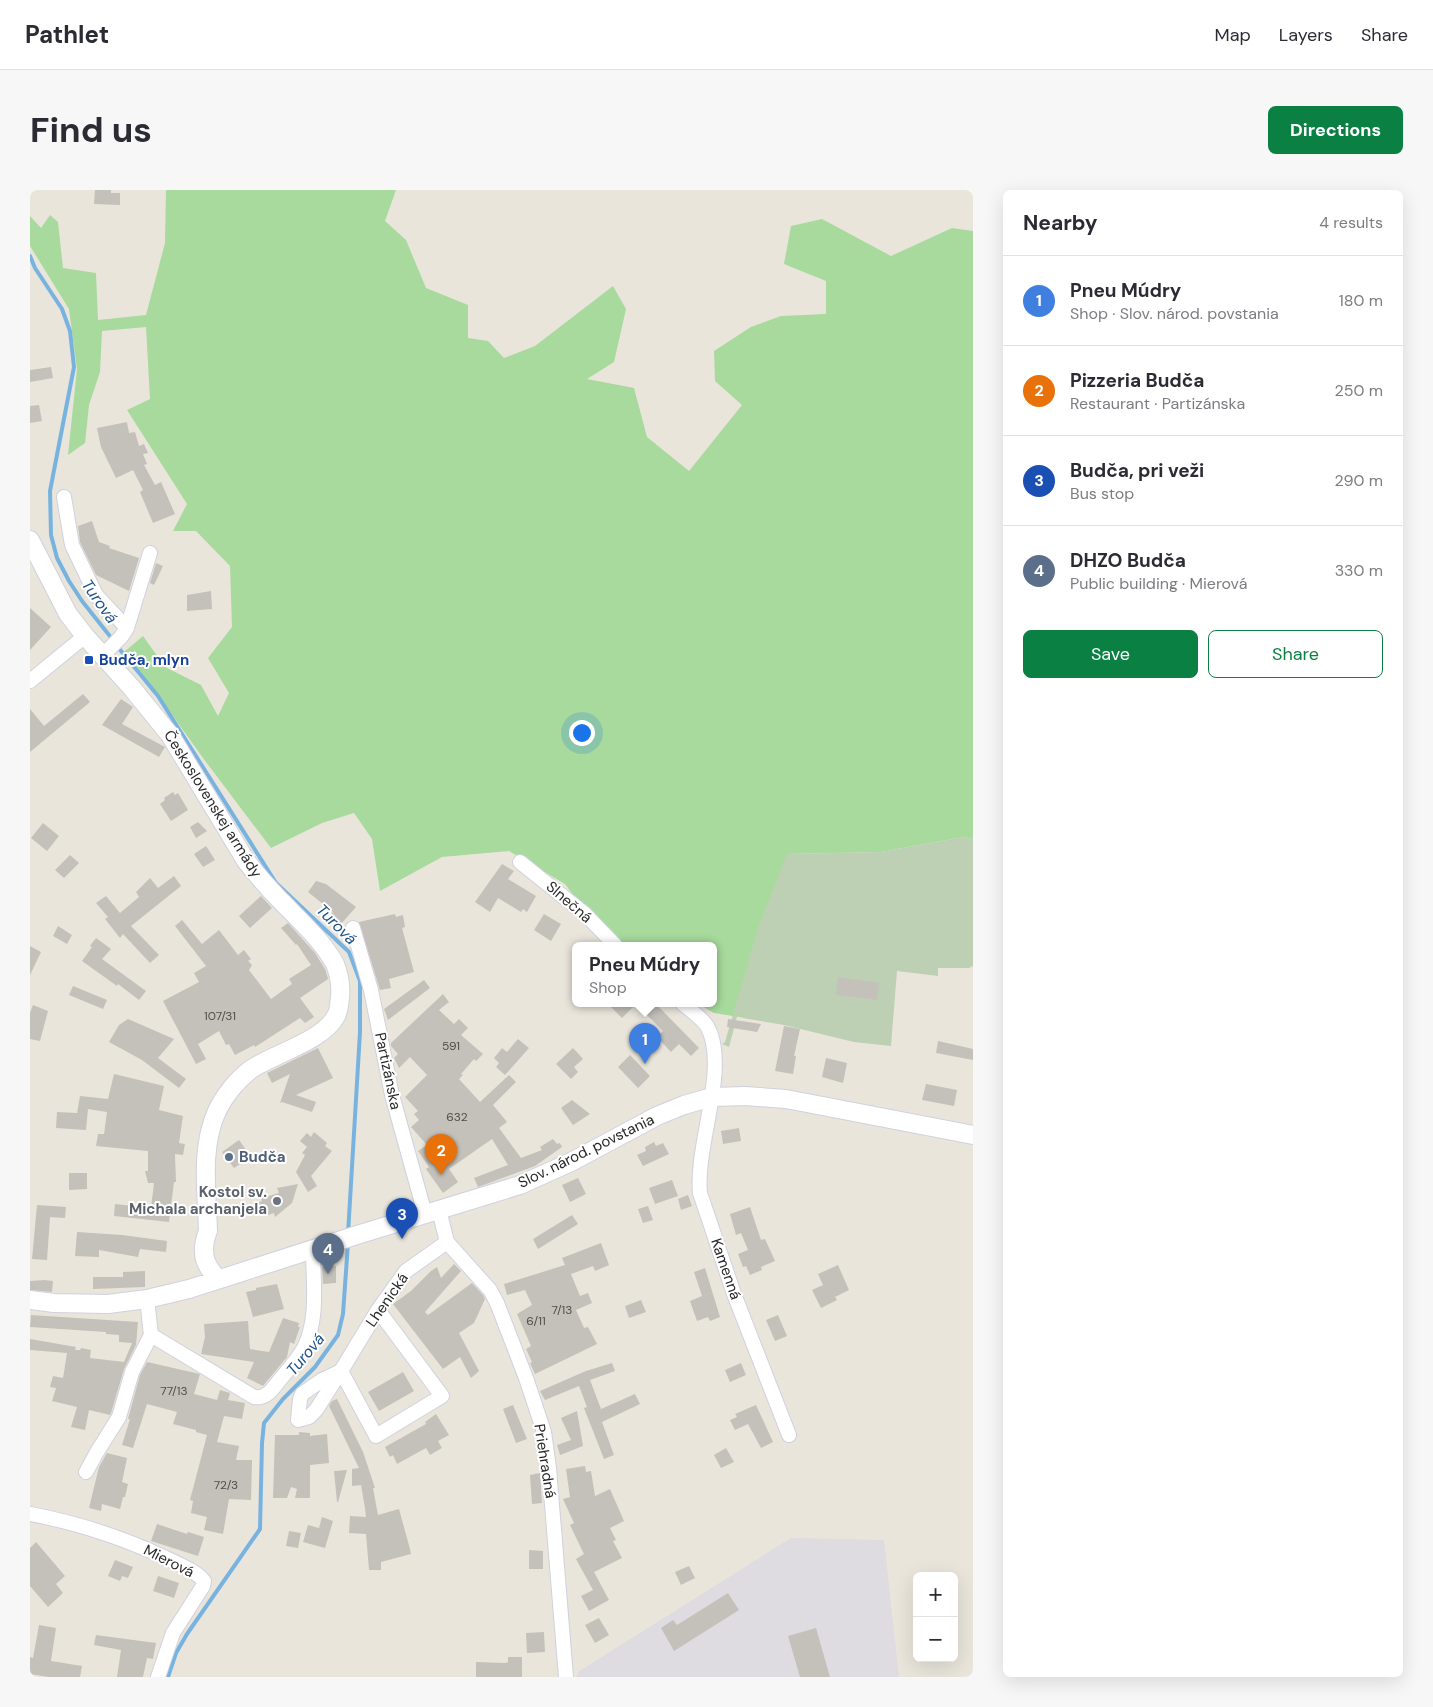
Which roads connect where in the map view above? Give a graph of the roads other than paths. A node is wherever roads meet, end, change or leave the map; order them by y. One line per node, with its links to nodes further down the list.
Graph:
1 (64, 497): 4 (street)
2 (30, 540): 5 (street, Československej armády)
3 (150, 553): 4 (street)
4 (124, 633): 6 (street)
5 (85, 636): 6 (street, Československej armády); 7 (street)
6 (106, 652): 17 (street, Československej armády)
7 (30, 681)
8 (520, 862): 10 (street, Slnečná)
9 (353, 928): 14 (street, Partizánska)
10 (612, 942)
11 (686, 1007): 12 (street)
12 (712, 1097): 13 (street, Slov. národ. povstania); 14 (street, Slov. národ. povstania); 22 (street, Kamenná)
13 (973, 1135)
14 (432, 1212): 15 (street, Priehradná); 16 (street, Slov. národ. povstania)
15 (447, 1242): 20 (street, Lhenická); 26 (street, Priehradná)
16 (313, 1249): 17 (street, Slov. národ. povstania); 21 (street)
17 (214, 1277): 18 (street, Slov. národ. povstania)
18 (147, 1299): 19 (street, Slov. národ. povstania); 21 (street)
19 (30, 1300)
20 (378, 1310): 20 (street, Lhenická)
21 (151, 1335): 23 (street)
22 (789, 1435)
23 (86, 1472)
24 (30, 1514): 25 (street, Mierová)
25 (158, 1677)
26 (566, 1677)

